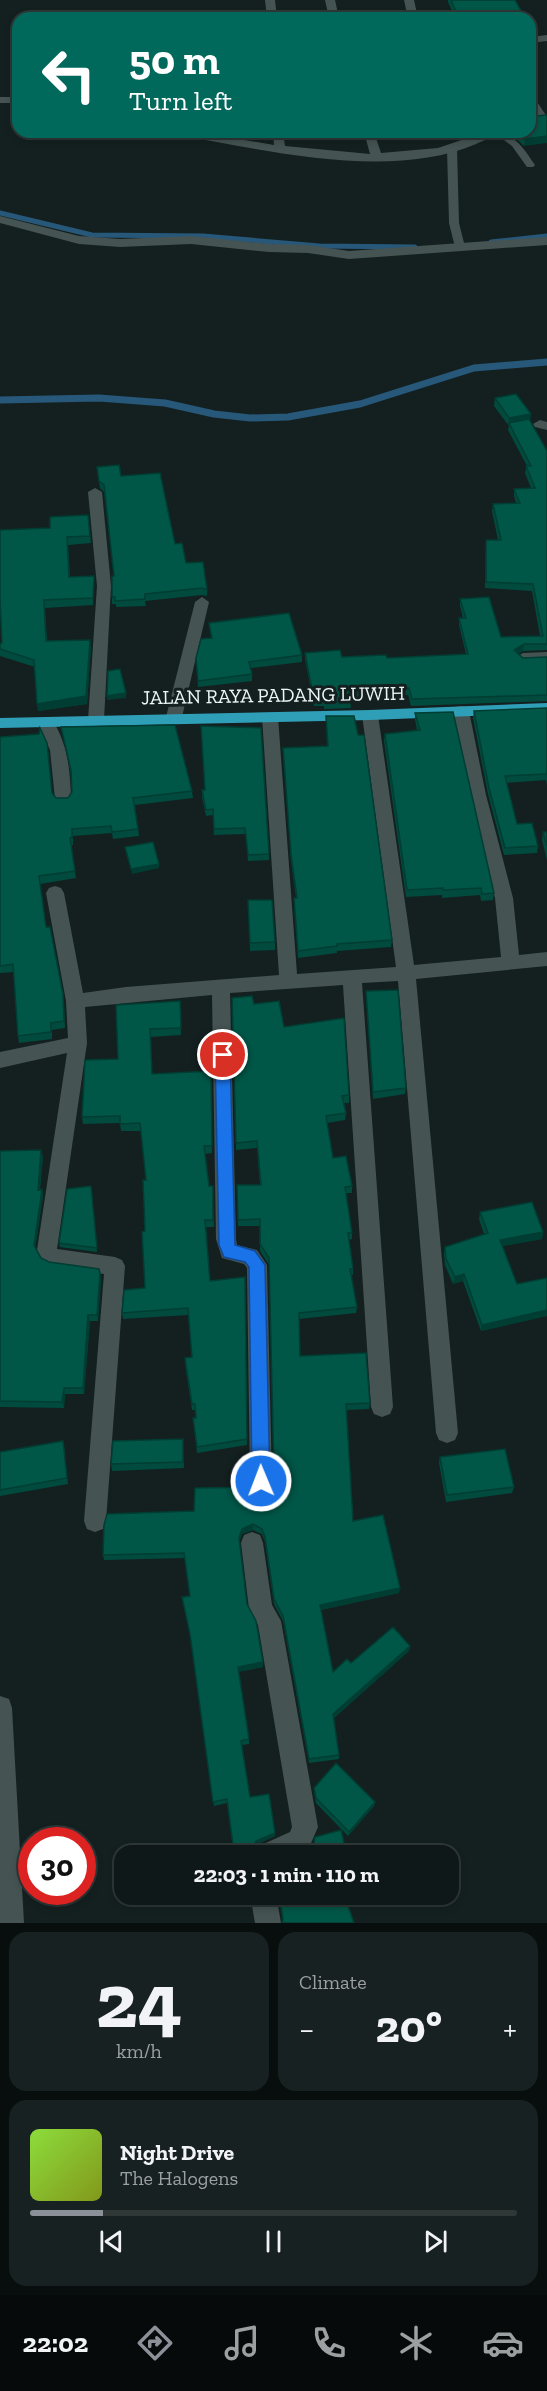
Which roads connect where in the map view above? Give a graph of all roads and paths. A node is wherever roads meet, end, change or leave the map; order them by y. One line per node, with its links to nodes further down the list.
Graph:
1 (216, 138): 8 (street)
2 (279, 138): 8 (street)
3 (371, 138): 9 (street)
4 (456, 138): 7 (street)
5 (479, 138): 7 (street)
6 (506, 138): 10 (lane)
7 (457, 146): 9 (street); 13 (lane)
8 (280, 148): 9 (street)
9 (377, 157)
10 (530, 165)
11 (0, 219): 13 (street)
12 (547, 241): 13 (street)
13 (460, 246)
14 (95, 492): 23 (street)
15 (202, 602): 21 (street)
16 (547, 657): 17 (street)
17 (523, 658)
18 (547, 708): 19 (main road, JALAN RAYA PADANG LUWIH)
19 (461, 711): 20 (main road, JALAN RAYA PADANG LUWIH); 29 (street)
20 (370, 715): 22 (main road, JALAN RAYA PADANG LUWIH); 30 (street)
21 (174, 717): 22 (main road, JALAN RAYA PADANG LUWIH); 23 (main road, JALAN RAYA PADANG LUWIH)
22 (270, 717): 32 (street)
23 (96, 720): 25 (main road, JALAN RAYA PADANG LUWIH)
24 (0, 723): 25 (main road, JALAN RAYA PADANG LUWIH)
25 (46, 723): 26 (street)
26 (63, 799)
27 (55, 893): 34 (street)
28 (547, 959): 29 (street)
29 (511, 963): 30 (street)
30 (406, 973): 31 (street); 38 (street)
31 (352, 976): 32 (street); 37 (street)
32 (289, 982): 33 (street)
33 (221, 987): 34 (street); 39 (street)
34 (75, 1001): 35 (street)
35 (78, 1043): 36 (street); 40 (street)
36 (1, 1065)
37 (382, 1407)
38 (447, 1433)
39 (261, 1481)
40 (95, 1521)
41 (252, 1542): 43 (street)
42 (0, 1708): 45 (street)
43 (290, 1845)
44 (265, 1905): 46 (street)
45 (10, 1923)
46 (268, 1923)

